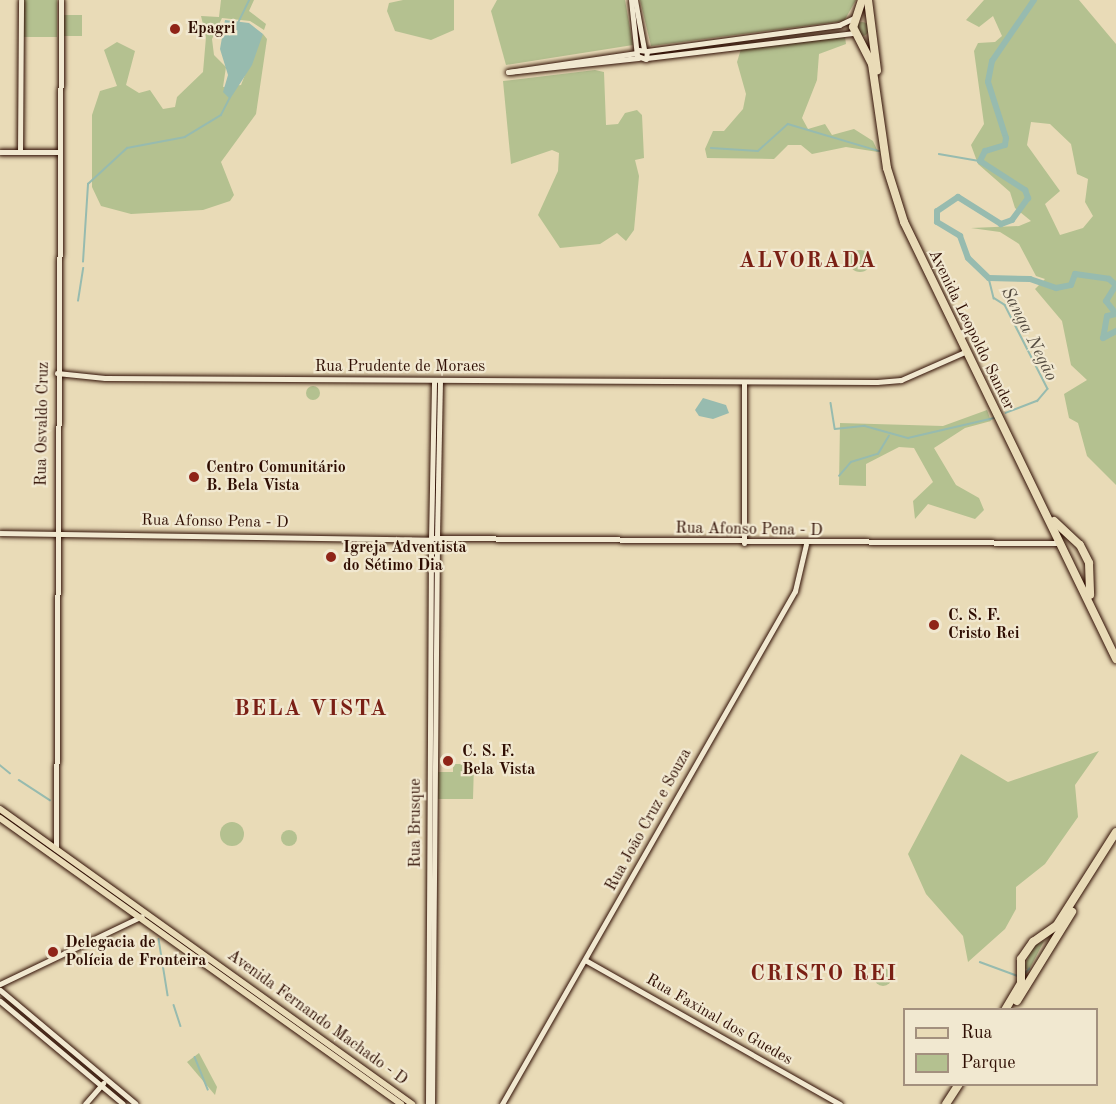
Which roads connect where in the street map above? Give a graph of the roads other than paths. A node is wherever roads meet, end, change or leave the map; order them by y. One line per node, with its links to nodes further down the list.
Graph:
1 (21, 0): 12 (street)
2 (61, 0): 13 (street, Rua Osvaldo Cruz)
3 (633, 0): 10 (street)
4 (862, 0): 6 (highway)
5 (868, 0): 7 (highway, Avenida Leopoldo Sander)
6 (855, 18): 7 (highway); 9 (highway); 10 (street)
7 (871, 19): 8 (highway, Avenida Leopoldo Sander)
8 (874, 35): 9 (highway); 20 (highway, Avenida Leopoldo Sander)
9 (856, 36): 10 (street); 14 (highway, Avenida Leopoldo Sander)
10 (642, 53): 10 (street)
11 (0, 152): 12 (street)
12 (20, 152): 13 (street)
13 (60, 152): 15 (street, Rua Osvaldo Cruz)
14 (967, 351): 17 (street, Rua Prudente de Moraes); 23 (highway, Avenida Leopoldo Sander)
15 (57, 373): 16 (street, Rua Prudente de Moraes); 19 (street, Rua Osvaldo Cruz)
16 (437, 380): 17 (street, Rua Prudente de Moraes); 21 (street, Rua Brusque)
17 (744, 382): 22 (street)
18 (0, 534): 19 (street, Rua Afonso Pena - D)
19 (55, 534): 21 (street, Rua Afonso Pena - D); 33 (street, Rua Osvaldo Cruz)
20 (1069, 539): 23 (highway); 25 (highway, Avenida Leopoldo Sander)
21 (434, 540): 22 (street, Rua Afonso Pena - D); 55 (street, Rua Brusque)
22 (744, 543): 24 (street, Rua Afonso Pena - D)
23 (1059, 543): 24 (street, Rua Afonso Pena - D); 26 (highway, Avenida Leopoldo Sander)
24 (806, 544): 37 (street, Rua João Cruz e Souza)
25 (1089, 566): 26 (highway); 27 (highway, Avenida Leopoldo Sander)
26 (1075, 574): 28 (highway, Avenida Leopoldo Sander)
27 (1116, 649)
28 (1116, 659)
29 (0, 809): 33 (main road, Avenida Fernando Machado - D)
30 (0, 818): 34 (main road, Avenida Fernando Machado - D)
31 (1116, 832): 35 (highway)
32 (1116, 842): 36 (highway)
33 (56, 849): 34 (main road, Avenida Fernando Machado - D)
34 (143, 915): 40 (street); 49 (main road, Avenida Fernando Machado - D)
35 (1036, 939): 36 (highway); 38 (highway)
36 (1049, 948): 39 (highway)
37 (585, 960): 56 (street, Rua João Cruz e Souza); 57 (street, Rua Faxinal dos Guedes)
38 (1020, 970): 39 (highway); 43 (highway)
39 (1032, 977): 44 (highway)
40 (0, 984)
41 (0, 990): 45 (street)
42 (0, 1001): 46 (street)
43 (1006, 1008)
44 (1012, 1008)
45 (106, 1079): 46 (street); 52 (street)
46 (101, 1085): 50 (street); 51 (street)
47 (958, 1086): 58 (highway)
48 (963, 1086): 59 (highway)
49 (395, 1096): 53 (main road, Avenida Fernando Machado - D); 54 (main road, Avenida Fernando Machado - D)
50 (85, 1104)
51 (123, 1104)
52 (136, 1104)
53 (401, 1104)
54 (412, 1104)
55 (430, 1104)
56 (502, 1104)
57 (840, 1104)
58 (946, 1104)
59 (952, 1104)

